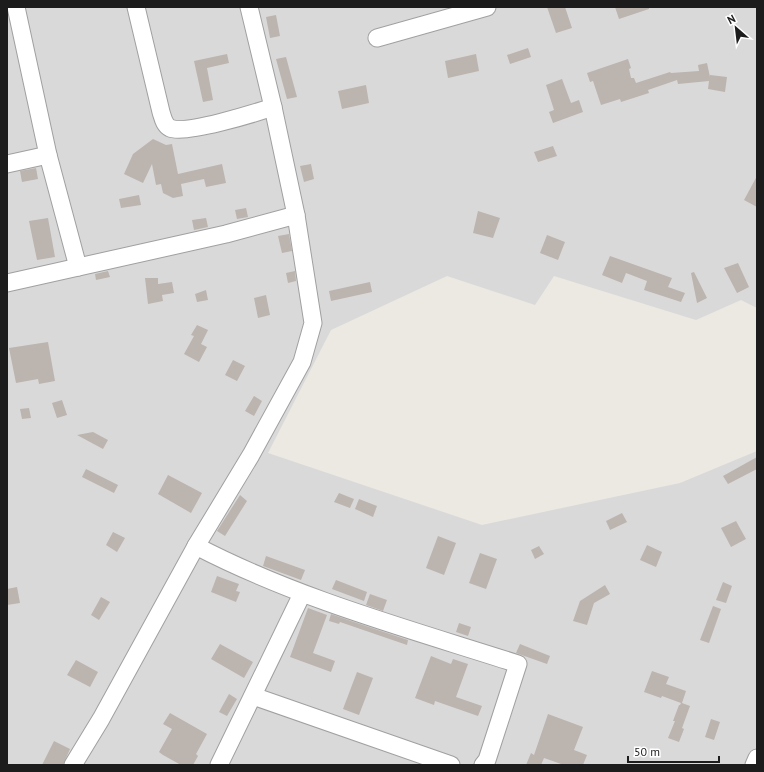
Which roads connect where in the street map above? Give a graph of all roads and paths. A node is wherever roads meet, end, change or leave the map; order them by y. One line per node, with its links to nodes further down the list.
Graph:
1 (16, 7): 7 (street)
2 (136, 7): 6 (street)
3 (249, 7): 6 (street)
4 (487, 7): 5 (street)
5 (376, 38)
6 (273, 107): 9 (street)
7 (48, 154): 8 (street); 10 (street)
8 (7, 164)
9 (296, 215): 10 (street); 12 (street)
10 (78, 267): 11 (street)
11 (7, 282)
12 (196, 546): 13 (street); 16 (street)
13 (302, 594): 14 (street); 19 (street)
14 (253, 696): 17 (street); 18 (street)
15 (757, 758): 20 (street)
16 (73, 765)
17 (219, 765)
18 (451, 765)
19 (483, 765)
20 (754, 765)

